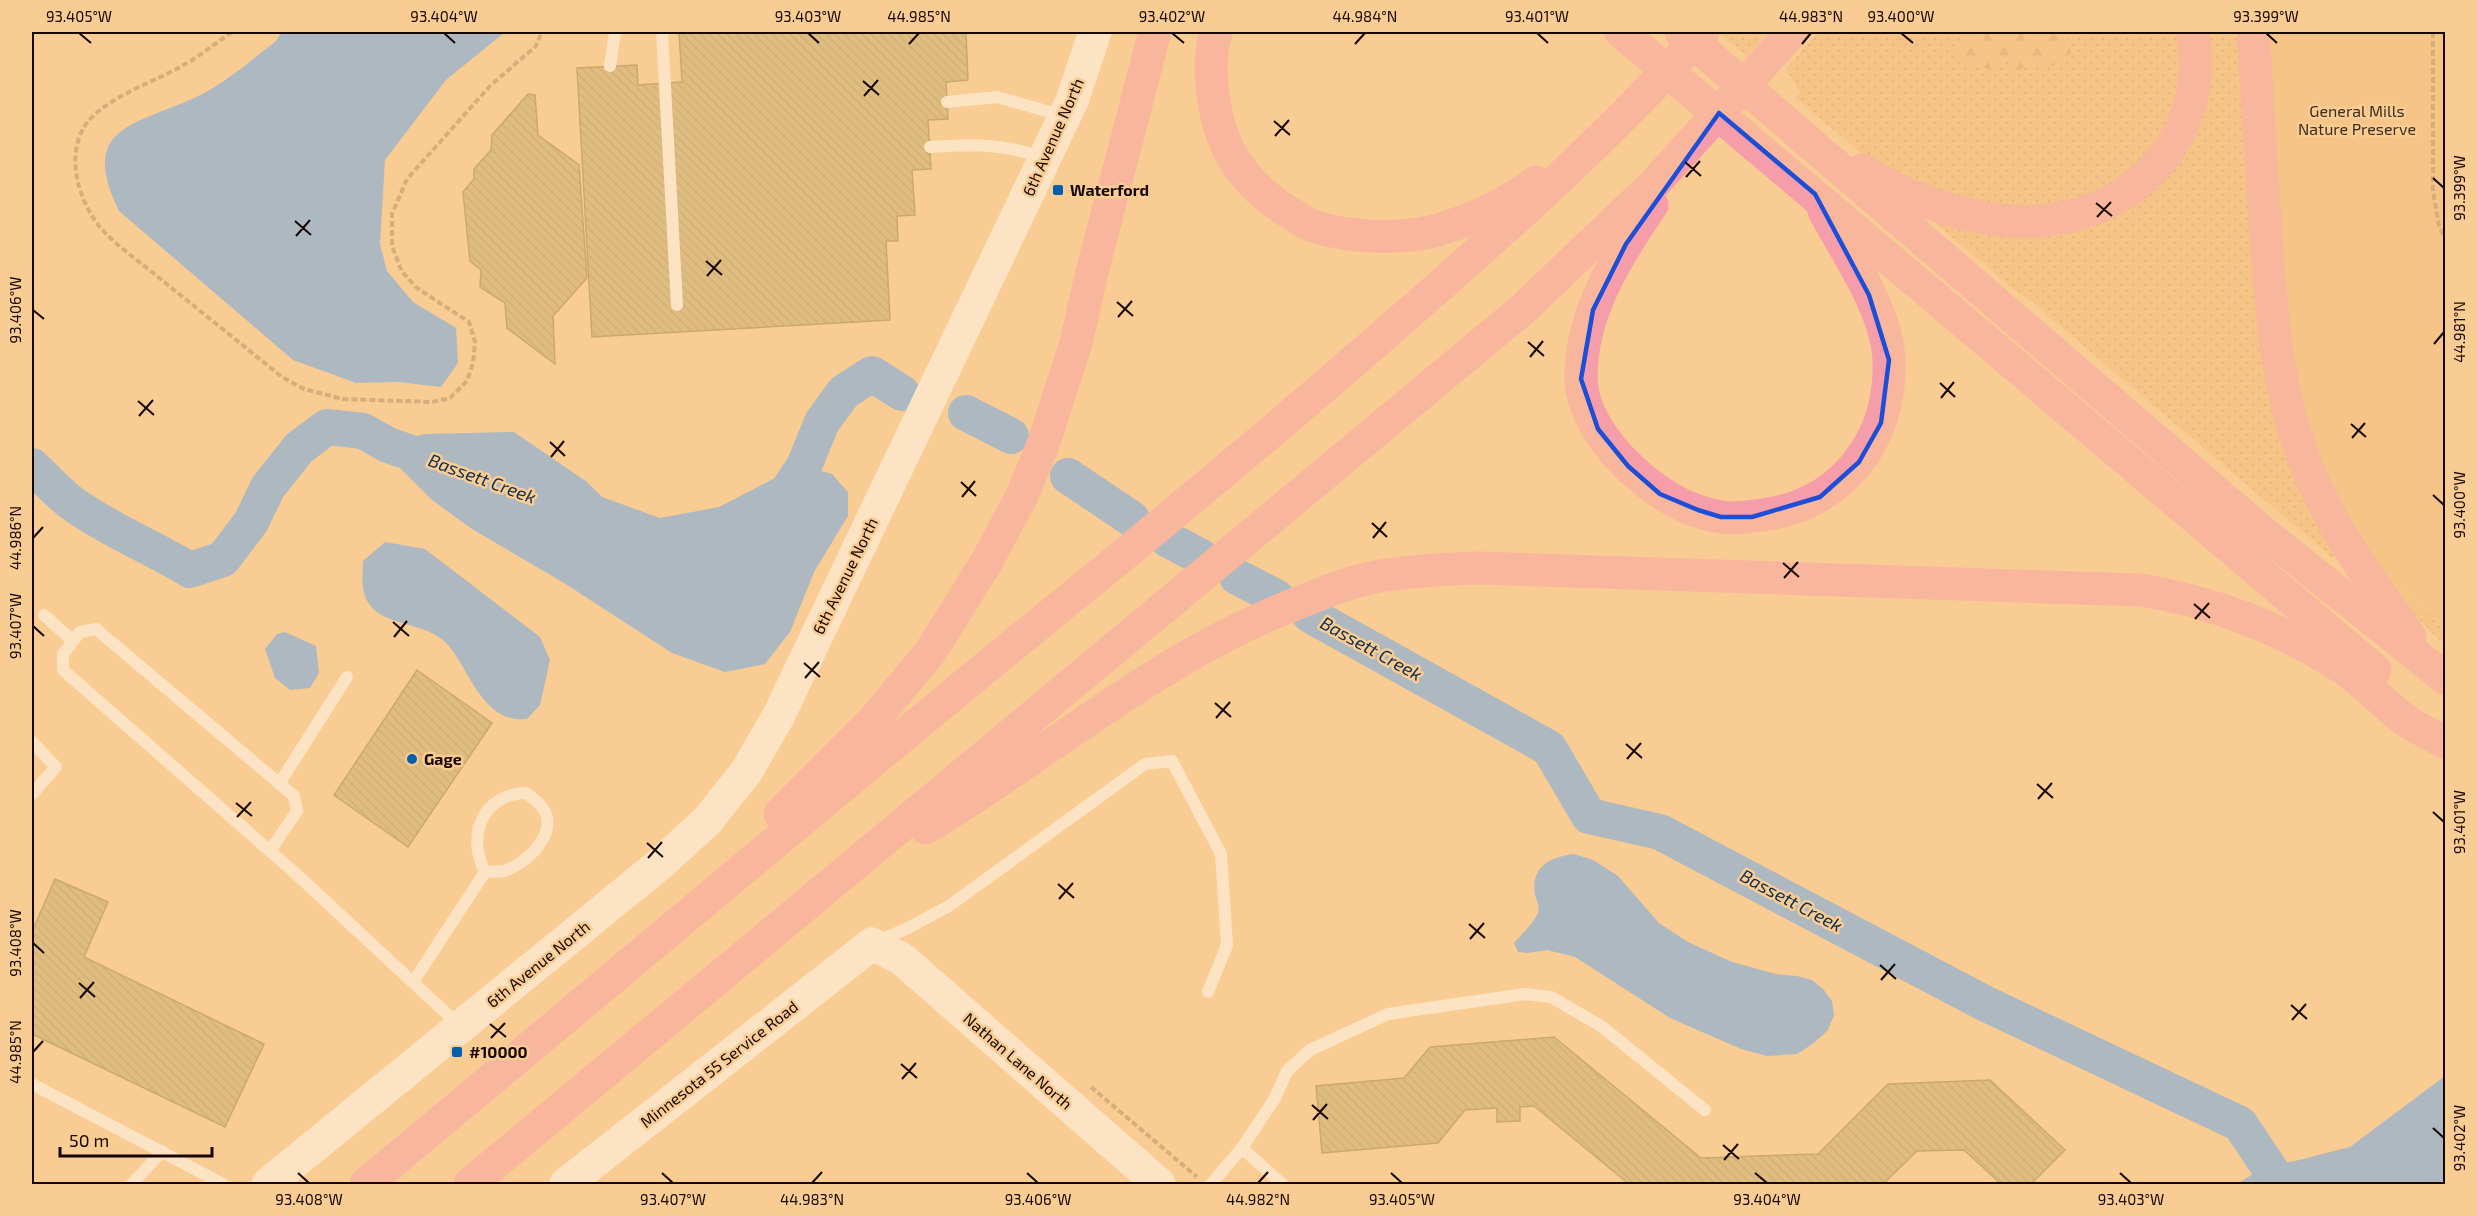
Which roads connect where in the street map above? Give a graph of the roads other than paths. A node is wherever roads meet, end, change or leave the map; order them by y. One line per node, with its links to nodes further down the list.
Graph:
1 (615, 32): 12 (lane)
2 (663, 32): 21 (lane)
3 (1095, 32): 14 (street, 6th Avenue North)
4 (1155, 32): 34 (highway)
5 (1216, 32): 15 (highway)
6 (1681, 32): 17 (highway)
7 (1703, 32): 15 (highway)
8 (1790, 32): 16 (highway)
9 (2193, 32): 17 (highway)
10 (2253, 32): 24 (highway)
11 (1624, 34): 20 (highway)
12 (610, 66)
13 (947, 102): 14 (lane)
14 (1065, 117): 19 (street, 6th Avenue North)
15 (1618, 123): 34 (highway)
16 (1702, 132): 20 (highway); 33 (highway)
17 (1807, 141): 24 (highway)
18 (930, 147): 19 (lane)
19 (1044, 159): 38 (street, 6th Avenue North)
20 (1815, 194): 26 (highway)
21 (677, 305)
22 (44, 615): 23 (lane)
23 (73, 641): 29 (lane); 31 (lane)
24 (2437, 672)
25 (347, 677): 29 (lane)
26 (2445, 727)
27 (32, 742): 30 (lane)
28 (2445, 742): 33 (highway)
29 (279, 784): 31 (lane)
30 (32, 794)
31 (270, 851): 36 (lane)
32 (485, 872): 32 (lane); 36 (lane)
33 (843, 875): 47 (highway)
34 (663, 937): 46 (highway)
35 (872, 944): 37 (lane); 48 (street, Minnesota 55 Service Road); 49 (street, Nathan Lane North)
36 (412, 982): 38 (lane)
37 (1208, 992)
38 (461, 1027): 45 (street, 6th Avenue North)
39 (32, 1084): 42 (lane)
40 (1705, 1110): 41 (lane)
41 (1242, 1148): 50 (lane); 51 (lane)
42 (162, 1151): 43 (lane); 44 (lane)
43 (132, 1185)
44 (223, 1185)
45 (268, 1185)
46 (366, 1185)
47 (470, 1185)
48 (566, 1185)
49 (1159, 1185)
50 (1211, 1185)
51 (1282, 1185)

